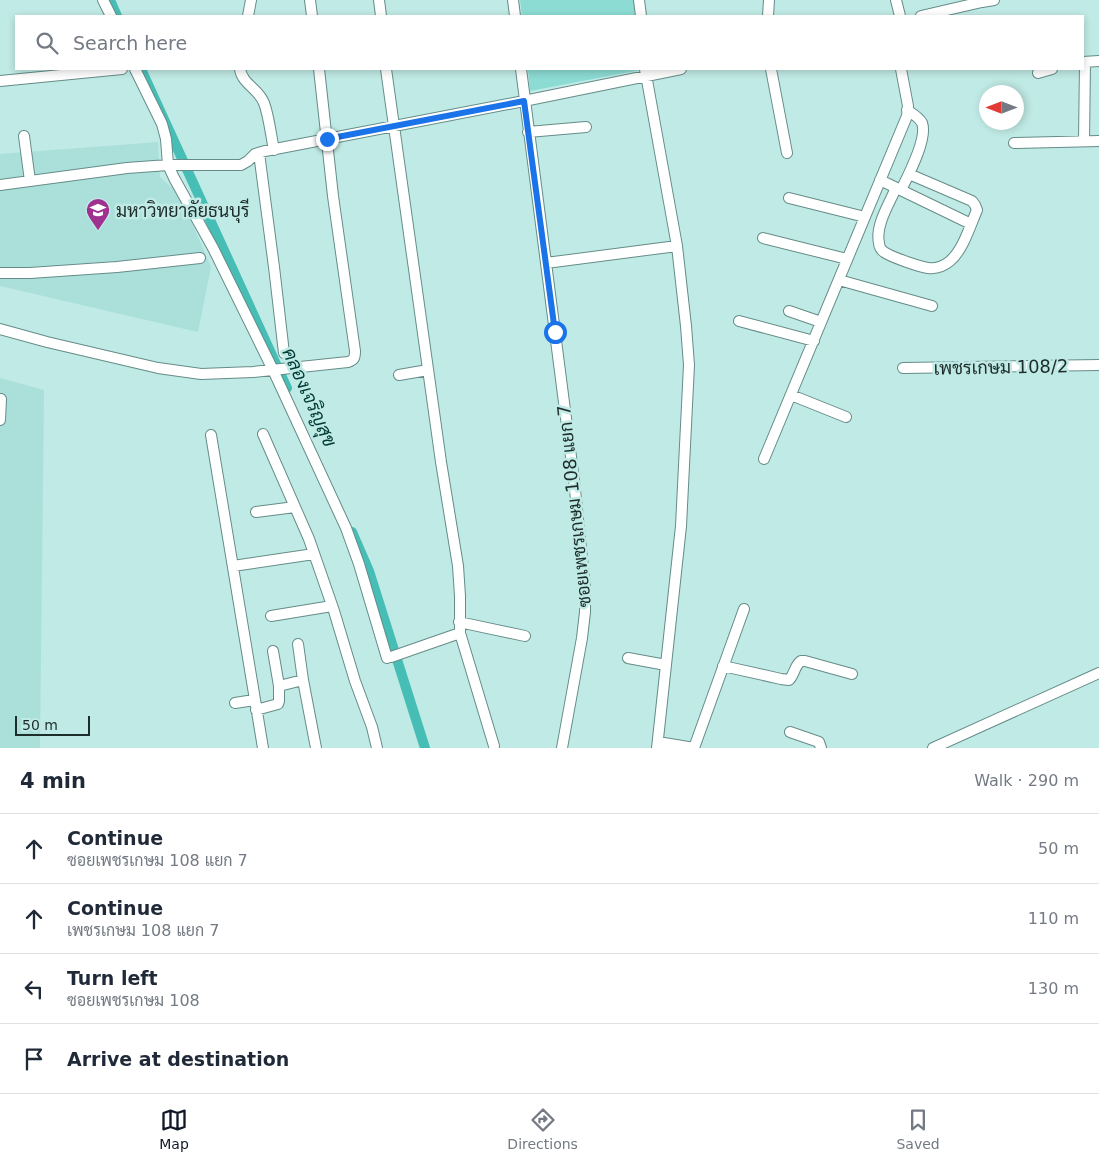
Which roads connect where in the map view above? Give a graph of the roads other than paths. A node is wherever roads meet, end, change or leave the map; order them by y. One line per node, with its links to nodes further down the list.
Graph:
1 (103, 0): 10 (street)
2 (251, 0): 11 (street)
3 (310, 0): 12 (street)
4 (379, 0): 13 (street)
5 (513, 0): 14 (street)
6 (639, 0): 15 (street)
7 (769, 0): 16 (street)
8 (896, 0): 17 (street)
9 (994, 0): 18 (street)
10 (110, 15)
11 (248, 15)
12 (312, 15)
13 (381, 15)
14 (515, 15)
15 (641, 15)
16 (768, 15)
17 (900, 15)
18 (926, 15)
19 (1099, 61): 20 (street)
20 (1084, 62): 41 (street)
21 (112, 70): 33 (street)
22 (135, 70): 47 (street)
23 (240, 70): 44 (street)
24 (319, 70): 40 (street)
25 (386, 70): 36 (street)
26 (521, 70): 34 (street, ซอยเพชรเกษม 108 แยก 7)
27 (669, 70): 31 (street)
28 (771, 70): 46 (street)
29 (901, 70): 35 (street)
30 (1048, 70): 32 (street)
31 (646, 72): 34 (street); 57 (street)
32 (1038, 73)
33 (0, 81)
34 (524, 101): 36 (street); 38 (street, ซอยเพชรเกษม 108 แยก 7)
35 (908, 110): 48 (street); 49 (street)
36 (394, 127): 40 (street); 73 (street)
37 (586, 127): 38 (street)
38 (528, 132): 60 (street, ซอยเพชรเกษม 108 แยก 7)
39 (24, 136): 50 (street)
40 (327, 139): 44 (street); 72 (street)
41 (1084, 141): 42 (street); 43 (street)
42 (1099, 141)
43 (1014, 143)
44 (274, 150): 45 (street)
45 (259, 153): 47 (street); 69 (street)
46 (787, 153)
47 (171, 164): 50 (street); 72 (street)
48 (909, 174): 52 (street); 55 (street)
49 (880, 180): 52 (street); 54 (street)
50 (30, 181): 51 (street)
51 (0, 185)
52 (899, 189): 55 (street); 55 (street)
53 (789, 198): 54 (street)
54 (865, 217): 59 (street)
55 (971, 224)
56 (763, 238): 59 (street)
57 (677, 246): 60 (street); 95 (street)
58 (200, 258): 61 (street)
59 (847, 259): 62 (street)
60 (546, 263): 109 (street, ซอยเพชรเกษม 108 แยก 7)
61 (0, 273)
62 (839, 280): 63 (street); 66 (street)
63 (932, 306)
64 (789, 311): 66 (street)
65 (739, 321): 68 (street)
66 (821, 322): 68 (street)
67 (0, 329): 72 (street)
68 (814, 341): 75 (street)
69 (284, 353)
70 (1099, 365): 71 (street, เพชรเกษม 108/2)
71 (903, 368)
72 (275, 370): 90 (street)
73 (428, 370): 74 (street); 89 (street)
74 (399, 375)
75 (791, 395): 77 (street); 81 (street)
76 (1, 398): 78 (street)
77 (846, 417)
78 (0, 420)
79 (263, 434): 82 (street)
80 (211, 436): 85 (street)
81 (764, 459)
82 (295, 507): 83 (street); 84 (street)
83 (256, 512)
84 (314, 554): 85 (street); 86 (street)
85 (233, 566): 102 (street)
86 (332, 606): 88 (street); 108 (street)
87 (744, 609): 96 (street)
88 (271, 616)
89 (460, 622): 90 (street); 91 (street)
90 (460, 633): 105 (street)
91 (525, 636)
92 (298, 644): 99 (street)
93 (273, 651): 100 (street)
94 (628, 658): 95 (street)
95 (666, 665): 104 (street)
96 (723, 666): 98 (street); 110 (street)
97 (1099, 673): 112 (street)
98 (852, 674)
99 (302, 680): 100 (street); 107 (street)
100 (278, 686): 102 (street)
101 (235, 703): 102 (street)
102 (255, 705): 106 (street)
103 (790, 732): 111 (street)
104 (658, 745): 110 (street)
105 (494, 746)
106 (263, 748)
107 (316, 748)
108 (377, 748)
109 (562, 748)
110 (694, 748)
111 (821, 748)
112 (933, 748)

